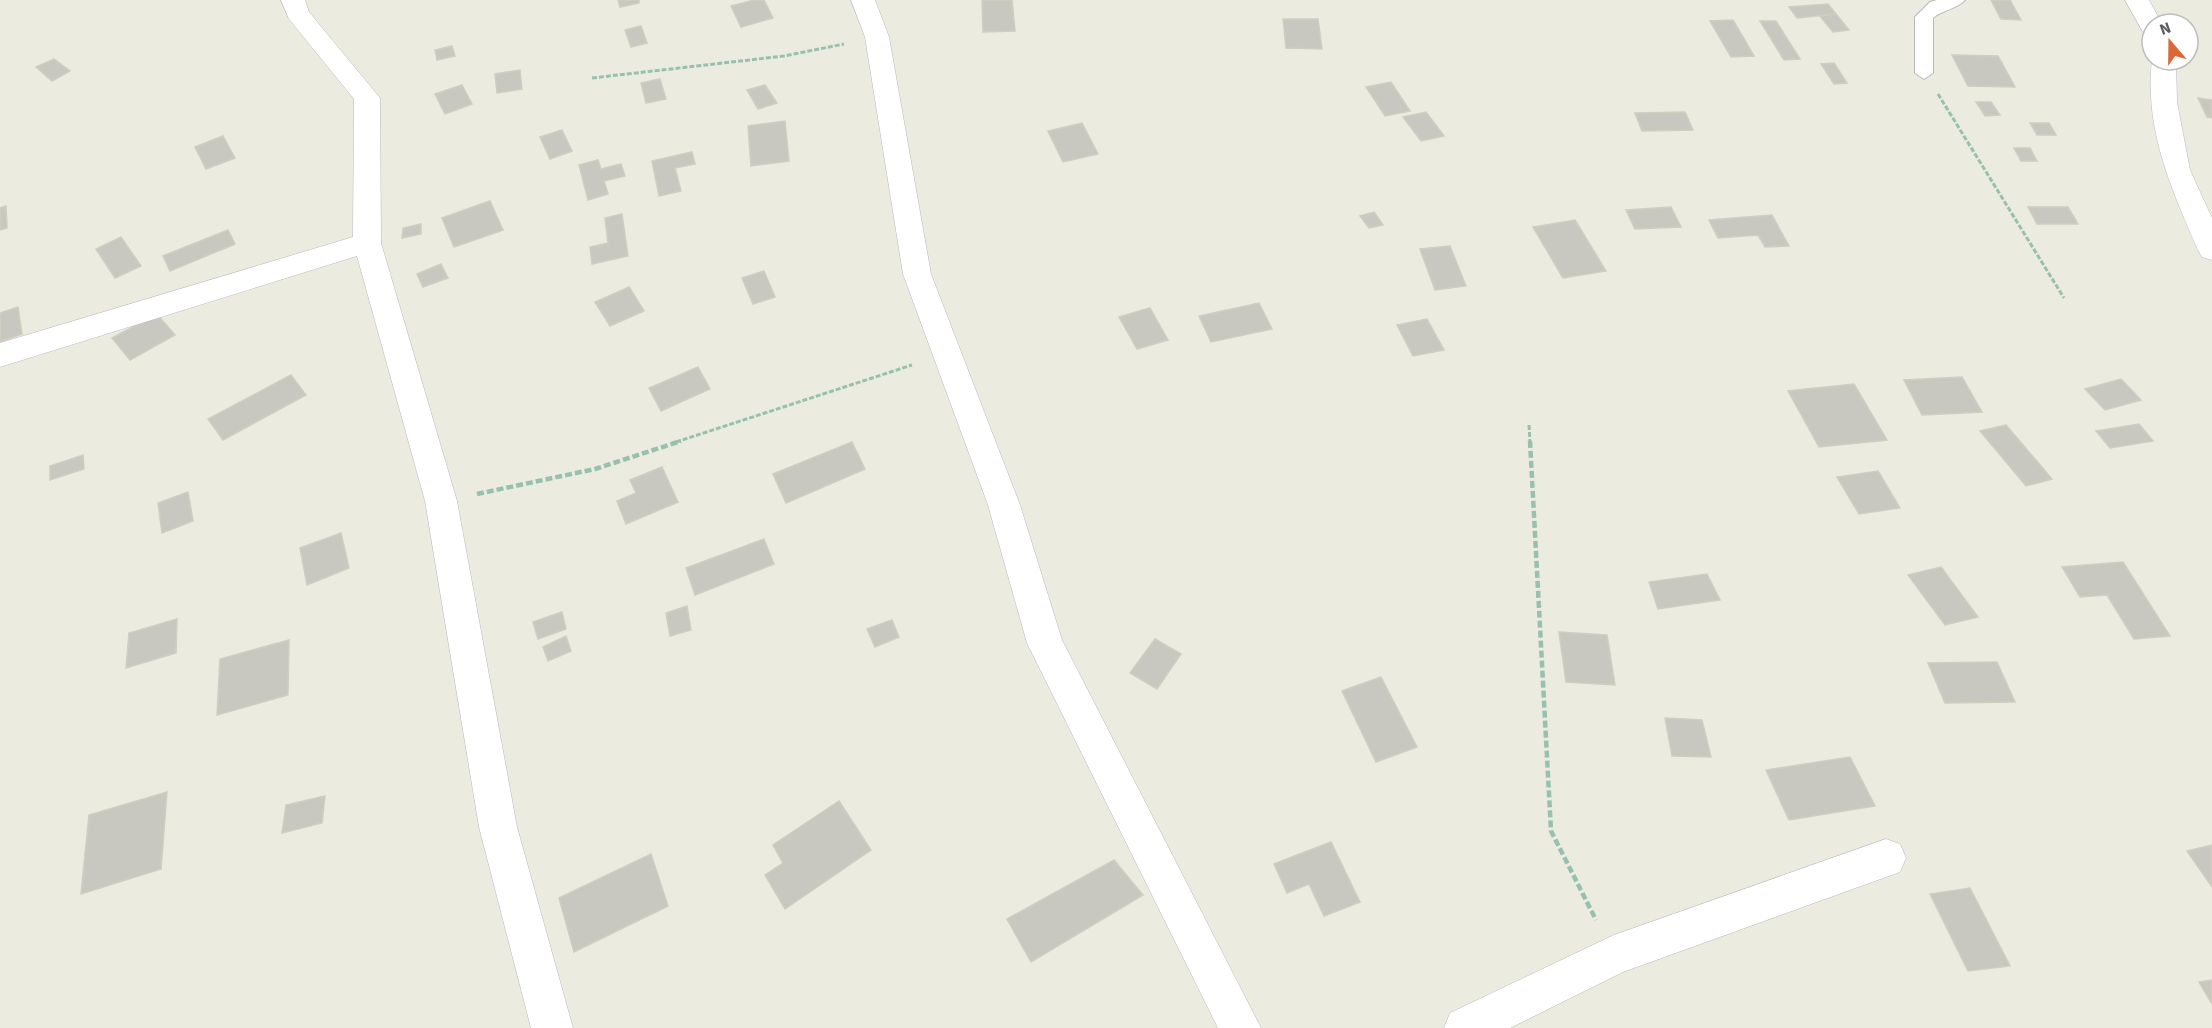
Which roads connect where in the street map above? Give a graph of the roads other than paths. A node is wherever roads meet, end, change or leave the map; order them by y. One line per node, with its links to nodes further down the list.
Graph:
1 (293, 0): 6 (street)
2 (863, 0): 11 (street)
3 (1956, 0): 5 (lane)
4 (2164, 72): 7 (street)
5 (1924, 73)
6 (367, 243): 8 (street); 10 (street)
7 (2212, 250)
8 (0, 354)
9 (1886, 858): 12 (street)
10 (552, 1028)
11 (1240, 1028)
12 (1464, 1028)

